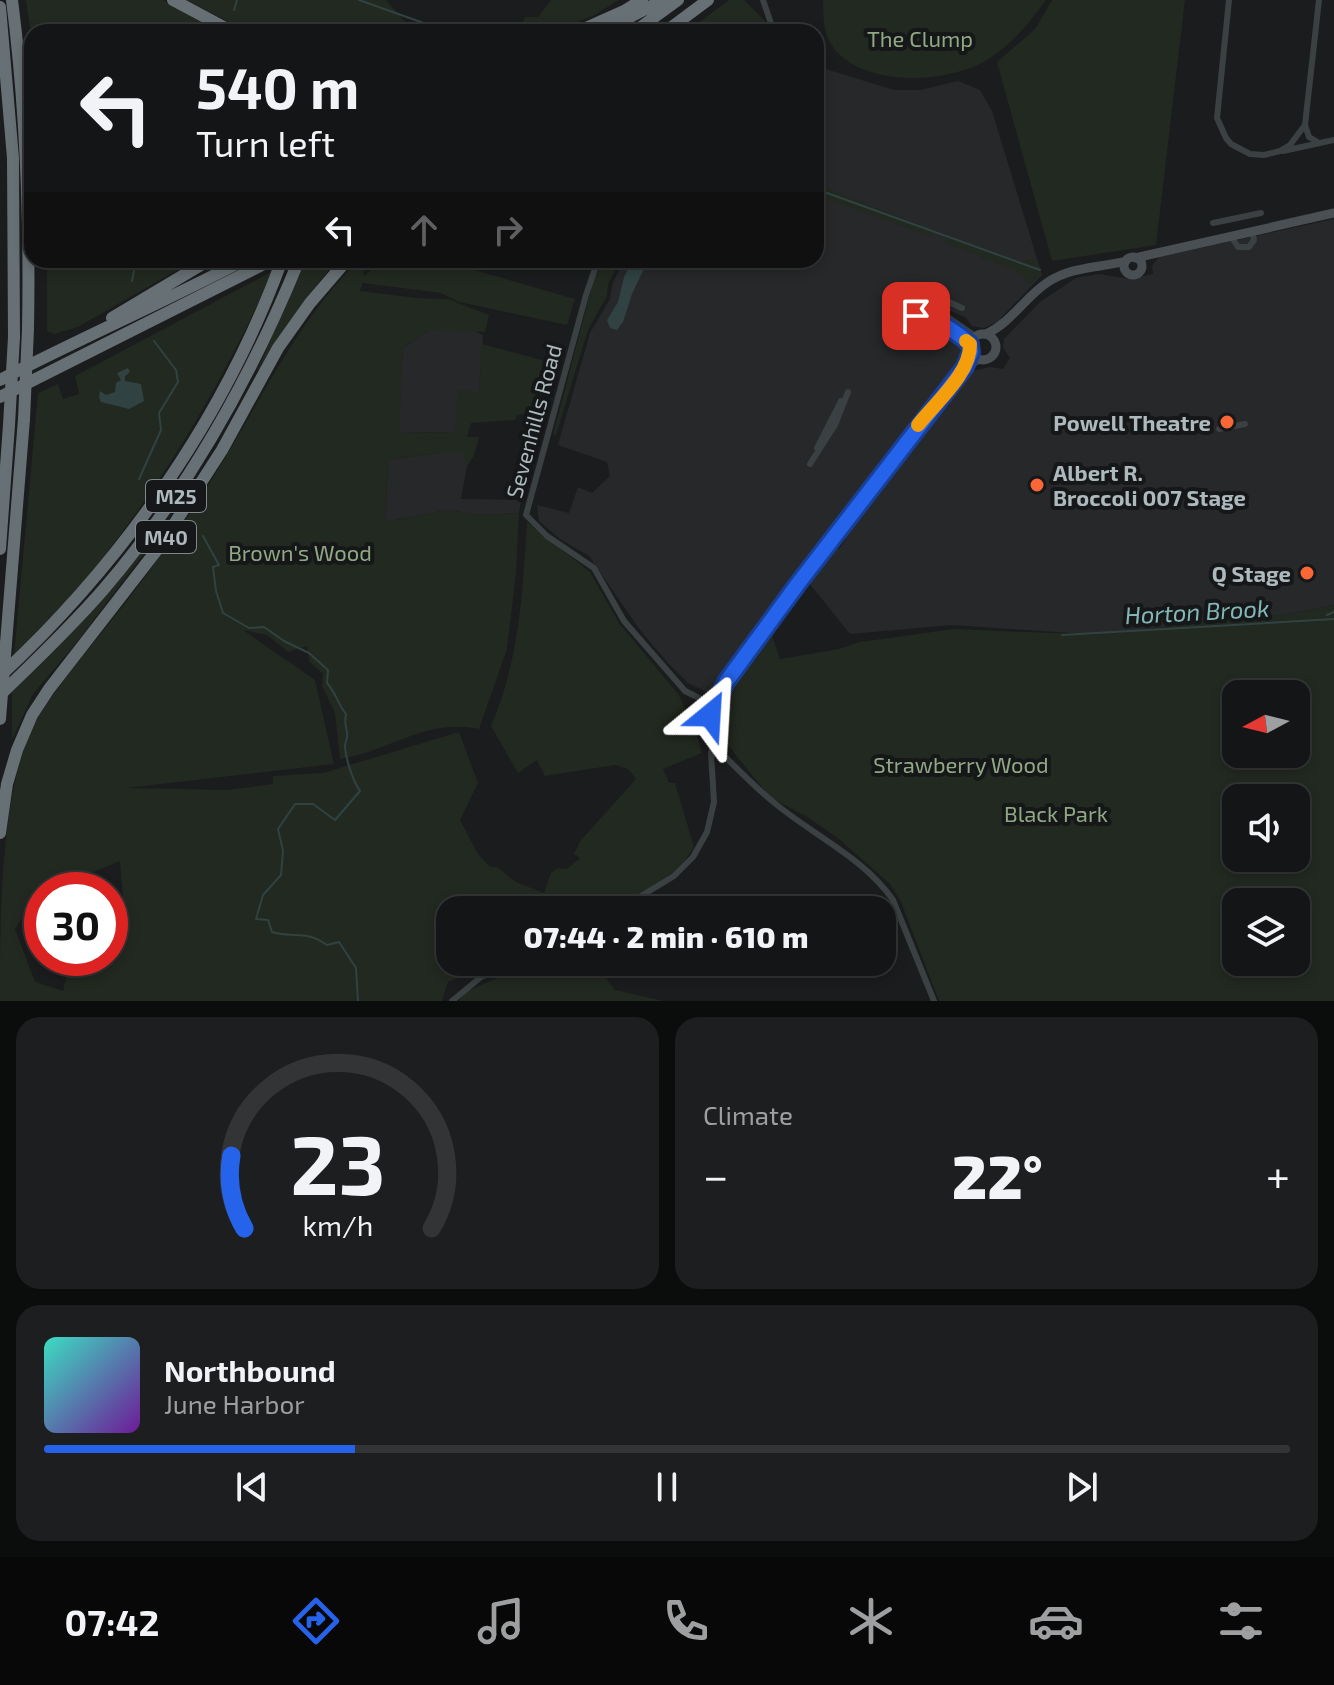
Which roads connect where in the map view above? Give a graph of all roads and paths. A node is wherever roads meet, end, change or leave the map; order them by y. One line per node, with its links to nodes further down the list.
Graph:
1 (12, 0): 17 (highway)
2 (173, 0): 11 (highway)
3 (660, 0): 9 (highway)
4 (678, 0): 14 (highway)
5 (708, 0): 15 (highway)
6 (1229, 0): 21 (street)
7 (1319, 0): 18 (street)
8 (763, 2): 16 (street)
9 (642, 6): 12 (highway); 13 (highway)
10 (0, 7): 52 (highway, bridge)
11 (218, 24)
12 (595, 24)
13 (614, 24)
14 (645, 24)
15 (676, 24)
16 (771, 24)
17 (24, 114)
18 (1305, 125): 20 (street); 21 (street)
19 (1334, 140): 20 (street)
20 (1319, 143): 21 (street)
21 (1280, 151)
22 (1261, 213): 24 (street)
23 (1334, 213): 26 (street)
24 (1237, 218): 25 (street); 26 (street)
25 (1213, 223)
26 (1236, 235): 27 (street)
27 (1134, 261): 28 (street); 38 (street); 38 (street)
28 (1099, 264): 38 (street); 43 (street)
29 (30, 268): 44 (highway)
30 (37, 268): 44 (highway)
31 (196, 268): 47 (highway)
32 (229, 268): 47 (highway)
33 (257, 268): 54 (highway)
34 (278, 268): 62 (highway, M25)
35 (296, 268): 63 (highway, M25)
36 (340, 268): 67 (highway, M40)
37 (595, 268): 64 (street, Sevenhills Road)
38 (1128, 274)
39 (919, 307): 45 (street)
40 (962, 308): 49 (street)
41 (930, 318): 42 (street); 45 (street); 45 (street)
42 (901, 324)
43 (1002, 326): 46 (street); 48 (street)
44 (31, 328): 65 (highway, bridge)
45 (948, 328): 49 (street)
46 (986, 334): 48 (street); 49 (street)
47 (82, 338): 52 (highway)
48 (995, 343): 50 (street)
49 (972, 344): 50 (street); 51 (street)
50 (982, 360): 51 (street)
51 (965, 367): 59 (street)
52 (5, 378): 56 (highway, bridge)
53 (848, 392): 53 (street)
54 (0, 397)
55 (1245, 424): 57 (street)
56 (6, 427): 58 (highway); 61 (highway)
57 (1219, 429)
58 (0, 450)
59 (833, 539): 60 (street); 64 (street)
60 (842, 545)
61 (0, 549)
62 (0, 676)
63 (0, 695)
64 (713, 705): 66 (street)
65 (0, 719)
66 (713, 745): 68 (street); 71 (street)
67 (0, 833)
68 (641, 896)
69 (484, 976): 70 (street)
70 (452, 1001)
71 (934, 1001)

